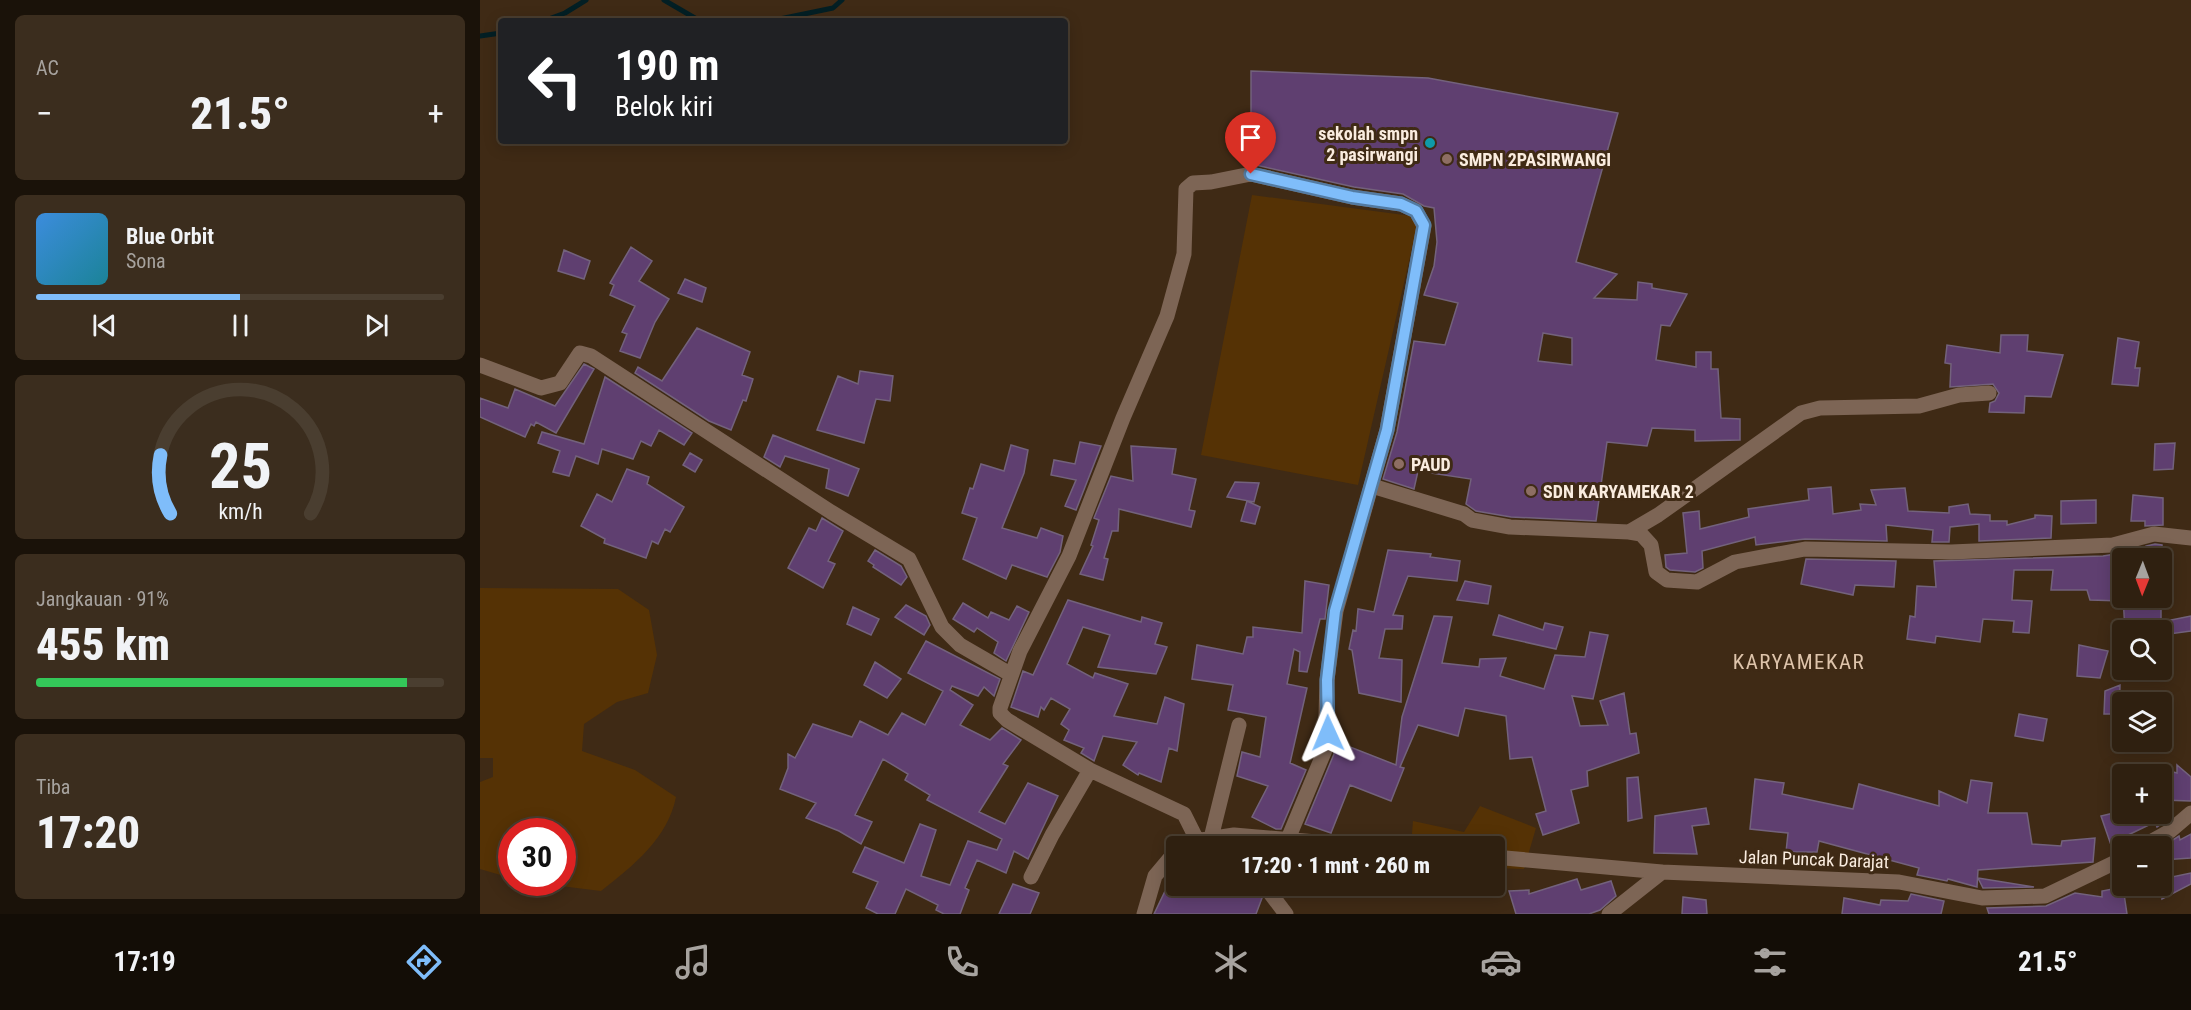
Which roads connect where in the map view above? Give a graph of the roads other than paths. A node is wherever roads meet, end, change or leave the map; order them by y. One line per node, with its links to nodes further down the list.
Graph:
1 (480, 365): 6 (street)
2 (1989, 393): 4 (street)
3 (1372, 486): 4 (street); 6 (street); 14 (street)
4 (1629, 532): 5 (street)
5 (2191, 538)
6 (1010, 674): 8 (street)
7 (1239, 725): 11 (street)
8 (1090, 770): 10 (street); 20 (street)
9 (2191, 813): 15 (street)
10 (1204, 836)
11 (1209, 836)
12 (1229, 836): 13 (street)
13 (1248, 836)
14 (1289, 836)
15 (2161, 836)
16 (1505, 858): 19 (street, Jalan Puncak Darajat)
17 (1166, 862): 22 (street)
18 (2112, 864): 19 (street, Jalan Puncak Darajat)
19 (1662, 872): 24 (street)
20 (1031, 877)
21 (1272, 896): 23 (street)
22 (1144, 914)
23 (1286, 914)
24 (1609, 914)

